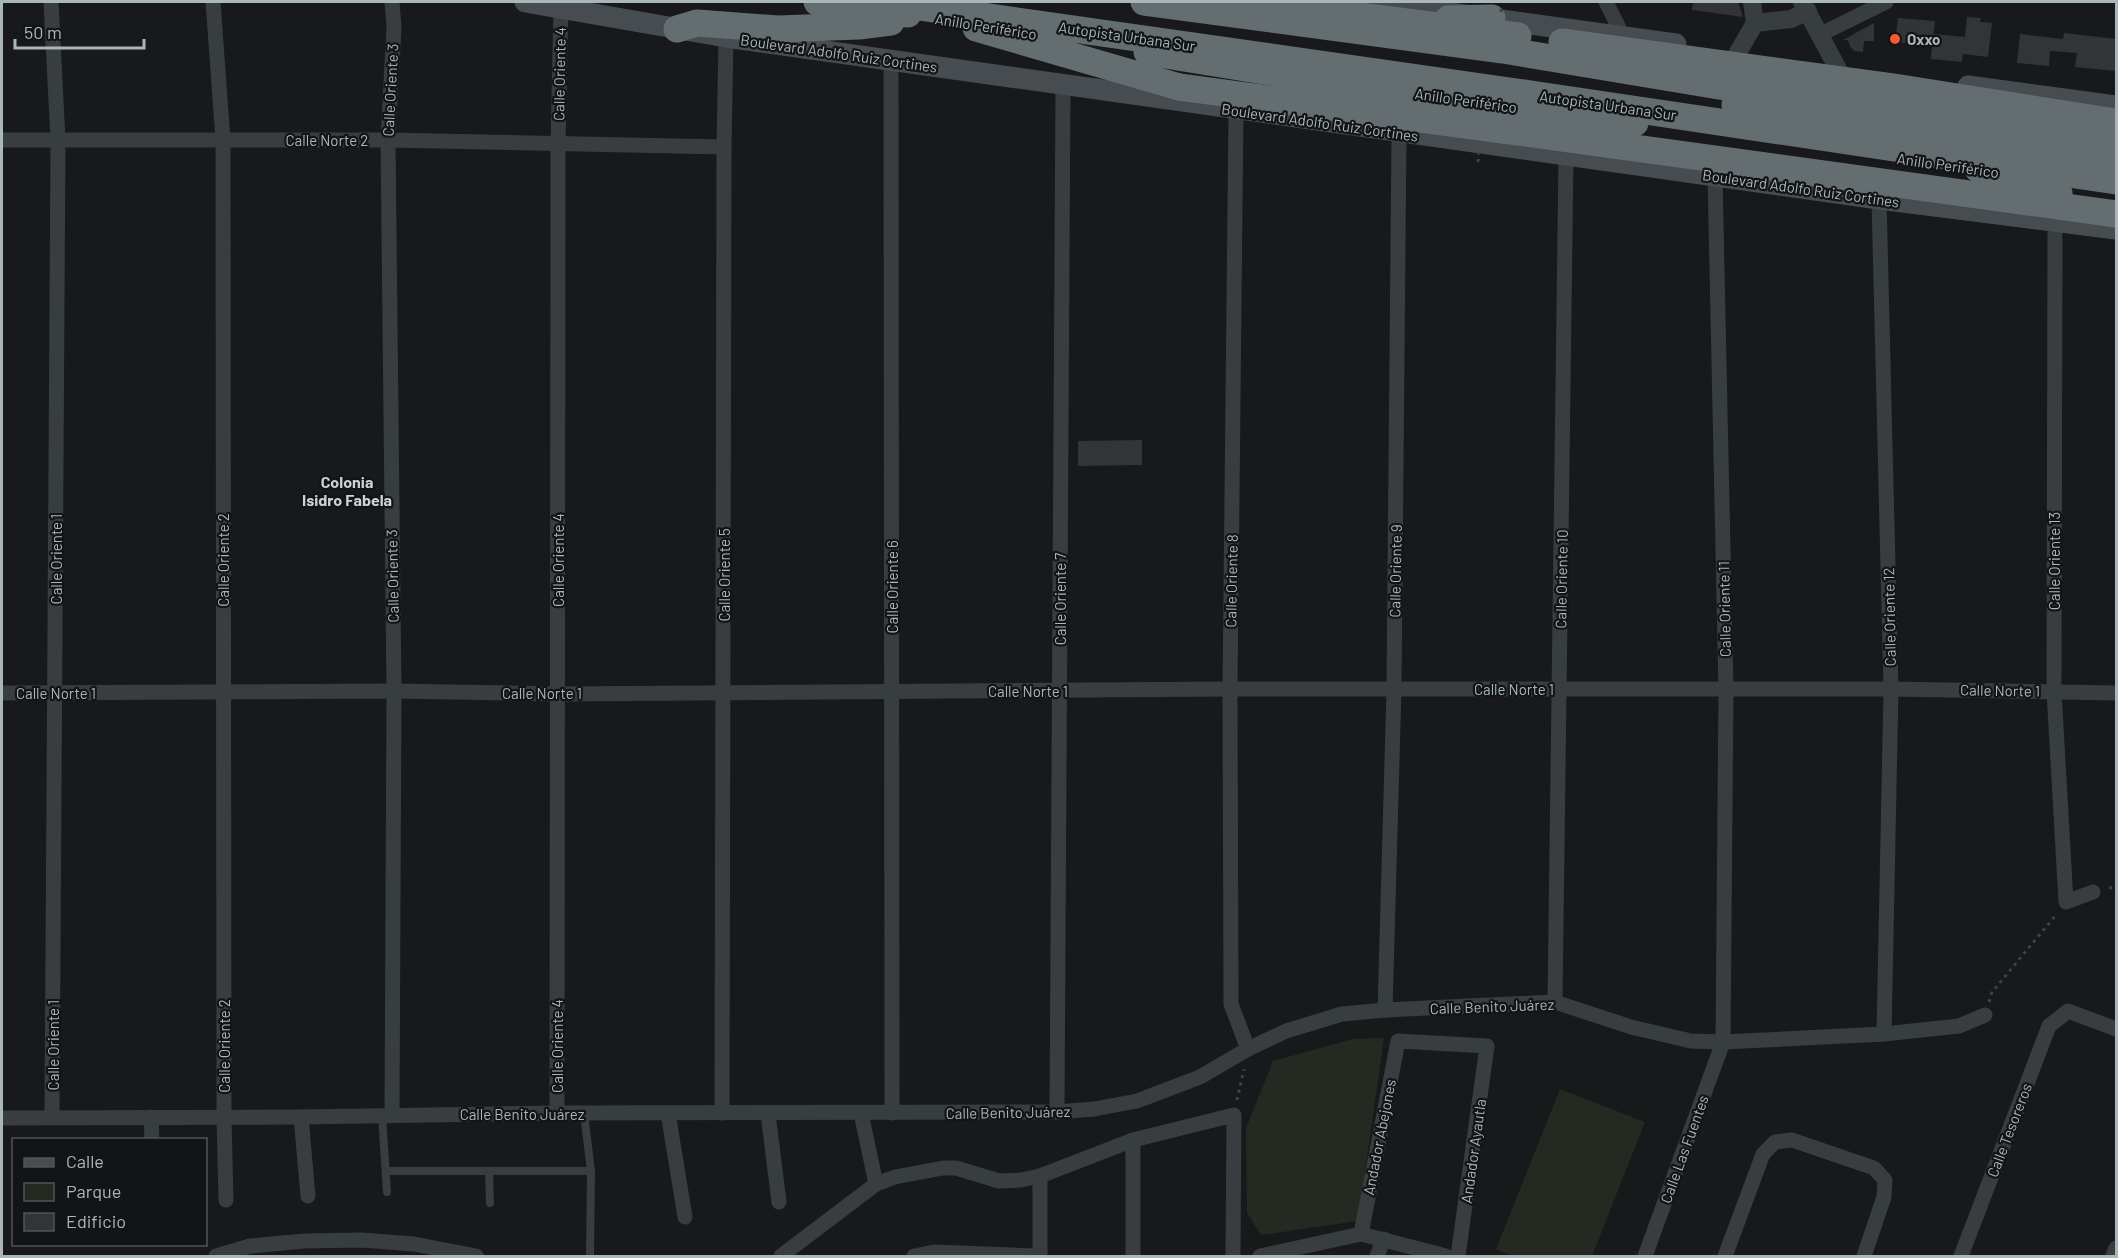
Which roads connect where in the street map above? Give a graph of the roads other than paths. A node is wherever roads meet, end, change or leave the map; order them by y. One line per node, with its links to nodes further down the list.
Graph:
1 (51, 2): 34 (street, Calle Oriente 1)
2 (213, 2): 35 (street, Calle Oriente 2)
3 (392, 2): 36 (street, Calle Oriente 3)
4 (525, 2): 16 (main road, Boulevard Adolfo Ruiz Cortines)
5 (817, 2): 17 (highway, Anillo Periférico)
6 (883, 2): 44 (highway, Autopista Urbana Sur, bridge); 48 (highway, bridge)
7 (977, 2): 41 (highway, Autopista Urbana Sur, bridge)
8 (1144, 2): 19 (highway)
9 (1248, 2): 31 (highway, bridge)
10 (1370, 2): 14 (main road)
11 (1606, 2): 23 (street)
12 (1752, 2): 20 (street)
13 (1886, 2): 22 (street)
14 (1415, 5): 18 (main road)
15 (1805, 6): 20 (street); 22 (street)
16 (561, 7): 21 (main road, Boulevard Adolfo Ruiz Cortines); 38 (street, Calle Oriente 4)
17 (927, 17): 21 (highway); 42 (highway, Anillo Periférico)
18 (1492, 18): 19 (highway); 23 (main road)
19 (1293, 22): 37 (highway)
20 (1755, 23): 25 (street)
21 (677, 29): 24 (main road, Boulevard Adolfo Ruiz Cortines)
22 (1821, 34): 27 (street)
23 (1623, 36): 25 (main road)
24 (726, 38): 26 (main road, Boulevard Adolfo Ruiz Cortines); 39 (street, Calle Oriente 5)
25 (1737, 54): 27 (main road)
26 (891, 61): 28 (main road, Boulevard Adolfo Ruiz Cortines); 58 (street, Calle Oriente 6)
27 (1838, 69): 29 (main road)
28 (1063, 85): 30 (main road, Boulevard Adolfo Ruiz Cortines); 55 (street, Calle Oriente 7)
29 (2116, 106)
30 (1236, 110): 32 (main road, Boulevard Adolfo Ruiz Cortines); 51 (street, Calle Oriente 8)
31 (2116, 122)
32 (1399, 133): 40 (main road, Boulevard Adolfo Ruiz Cortines); 52 (street, Calle Oriente 9)
33 (2, 140): 34 (street, Calle Norte 2)
34 (58, 140): 35 (street, Calle Norte 2); 63 (street, Calle Oriente 1)
35 (223, 140): 36 (street, Calle Norte 2); 60 (street, Calle Oriente 2)
36 (388, 140): 38 (street, Calle Norte 2); 57 (street, Calle Oriente 3)
37 (2116, 144)
38 (558, 145): 39 (street, Calle Norte 2); 65 (street, Calle Oriente 4)
39 (724, 147): 61 (street, Calle Oriente 5)
40 (1566, 156): 43 (main road, Boulevard Adolfo Ruiz Cortines); 53 (street, Calle Oriente 10)
41 (2116, 160)
42 (1971, 167): 45 (highway, Anillo Periférico); 47 (highway)
43 (1715, 176): 46 (main road, Boulevard Adolfo Ruiz Cortines); 56 (street, Calle Oriente 11)
44 (2116, 181)
45 (2116, 190)
46 (1880, 199): 49 (main road, Boulevard Adolfo Ruiz Cortines); 54 (street, Calle Oriente 12)
47 (2116, 210)
48 (2116, 214)
49 (2055, 220): 50 (main road, Boulevard Adolfo Ruiz Cortines); 59 (street, Calle Oriente 13)
50 (2116, 229)
51 (1230, 689): 52 (street, Calle Norte 1); 55 (street, Calle Norte 1); 74 (street, Calle Oriente 8)
52 (1394, 689): 53 (street, Calle Norte 1); 68 (street, Calle Oriente 9)
53 (1560, 689): 56 (street, Calle Norte 1); 67 (street, Calle Oriente 10)
54 (1891, 689): 56 (street, Calle Norte 1); 59 (street, Calle Norte 1); 71 (street, Calle Oriente 12)
55 (1059, 690): 58 (street, Calle Norte 1); 75 (street, Calle Oriente 7)
56 (1726, 690): 72 (street, Calle Oriente 11)
57 (394, 691): 60 (street, Calle Norte 1); 65 (street, Calle Norte 1); 83 (street, Calle Oriente 3)
58 (892, 691): 61 (street, Calle Norte 1); 81 (street, Calle Oriente 6)
59 (2054, 691): 64 (street, Calle Norte 1); 66 (street, Calle Oriente 13)
60 (223, 692): 63 (street, Calle Norte 1); 88 (street, Calle Oriente 2)
61 (724, 692): 65 (street, Calle Norte 1); 79 (street, Calle Oriente 5)
62 (2, 693): 63 (street, Calle Norte 1)
63 (55, 693): 84 (street, Calle Oriente 1)
64 (2116, 693)
65 (558, 694): 76 (street, Calle Oriente 4)
66 (2092, 892)
67 (1555, 1002): 68 (street, Calle Benito Juárez); 72 (street, Calle Benito Juárez)
68 (1385, 1010): 74 (street, Calle Benito Juárez)
69 (1985, 1015): 71 (street, Calle Benito Juárez)
70 (2116, 1029): 121 (street, Calle Tesoreros)
71 (1884, 1034): 72 (street, Calle Benito Juárez)
72 (1723, 1042): 118 (street, Calle Las Fuentes)
73 (1487, 1047): 102 (street, Andador Abejones); 117 (street, Andador Ayautla)
74 (1248, 1049): 75 (street, Calle Benito Juárez)
75 (1058, 1112): 81 (street, Calle Benito Juárez)
76 (557, 1113): 77 (street, Calle Benito Juárez); 83 (street, Calle Benito Juárez)
77 (584, 1113): 78 (street, Calle Benito Juárez); 92 (lane)
78 (668, 1113): 79 (street, Calle Benito Juárez); 101 (street)
79 (722, 1113): 82 (street, Calle Benito Juárez)
80 (861, 1113): 81 (street, Calle Benito Juárez); 82 (street, Calle Benito Juárez); 95 (street)
81 (892, 1113)
82 (768, 1114): 99 (street)
83 (387, 1115): 86 (street, Calle Benito Juárez); 91 (lane)
84 (52, 1117): 85 (street, Calle Benito Juárez); 87 (street, Calle Benito Juárez)
85 (151, 1117): 88 (street, Calle Benito Juárez); 89 (street)
86 (301, 1117): 88 (street, Calle Benito Juárez); 97 (street)
87 (2, 1118)
88 (224, 1118): 98 (street, Calle Oriente 2)
89 (152, 1138)
90 (1133, 1140): 94 (street); 112 (street); 113 (street)
91 (386, 1171): 93 (lane); 96 (lane)
92 (591, 1171): 93 (lane); 108 (lane)
93 (489, 1172): 100 (lane)
94 (1040, 1176): 95 (street); 111 (street)
95 (876, 1184): 109 (street)
96 (387, 1192)
97 (308, 1196)
98 (226, 1200)
99 (779, 1202)
100 (490, 1203)
101 (685, 1217)
102 (1360, 1234): 103 (street); 114 (street)
103 (1384, 1239): 115 (street); 116 (street)
104 (2116, 1248): 122 (street)
105 (414, 1250): 106 (street); 107 (street)
106 (216, 1257)
107 (476, 1257)
108 (590, 1257)
109 (781, 1257)
110 (914, 1257): 111 (street)
111 (1039, 1257)
112 (1133, 1257)
113 (1233, 1257)
114 (1260, 1257)
115 (1377, 1257)
116 (1446, 1257)
117 (1458, 1257)
118 (1645, 1257)
119 (1725, 1257): 120 (street)
120 (1864, 1257)
121 (1960, 1257)
122 (2113, 1257)

